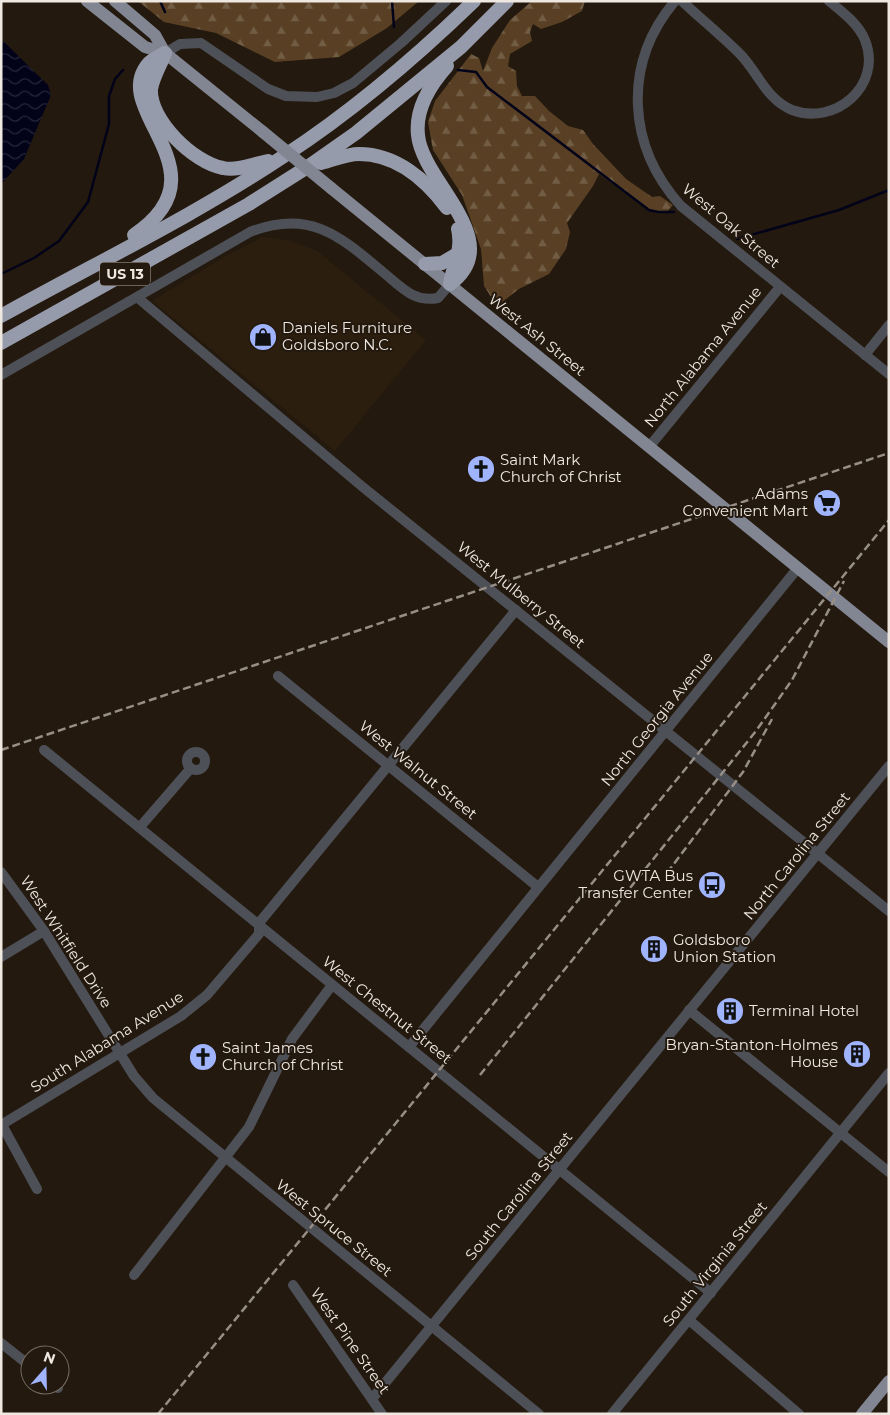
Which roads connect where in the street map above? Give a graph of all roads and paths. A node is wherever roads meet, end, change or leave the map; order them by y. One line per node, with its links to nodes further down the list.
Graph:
1 (87, 1): 10 (main road, West Ash Street)
2 (115, 1): 10 (main road, West Ash Street)
3 (446, 1): 10 (street)
4 (474, 1): 11 (highway, US 13)
5 (507, 1): 9 (highway, US 13)
6 (675, 1): 17 (street, West Oak Street)
7 (682, 1): 8 (street)
8 (829, 1)
9 (460, 47): 12 (highway, US 13); 16 (highway)
10 (165, 53): 11 (highway); 14 (highway); 15 (main road, West Ash Street, bridge)
11 (283, 157): 14 (highway, US 13)
12 (309, 166): 13 (highway); 21 (highway, US 13)
13 (458, 253): 15 (highway); 16 (highway)
14 (105, 258): 19 (highway, US 13)
15 (425, 264): 16 (main road, West Ash Street)
16 (450, 284): 18 (street); 25 (main road, West Ash Street)
17 (780, 287): 22 (street, West Oak Street); 25 (street, North Alabama Avenue)
18 (138, 298): 24 (street); 27 (street, West Mulberry Street)
19 (1, 316)
20 (889, 325): 22 (street)
21 (1, 343)
22 (864, 355): 23 (street, West Oak Street)
23 (889, 374)
24 (1, 375)
25 (649, 447): 26 (main road, West Ash Street)
26 (797, 569): 28 (main road, West Ash Street); 30 (street, North Georgia Avenue)
27 (516, 610): 30 (street, West Mulberry Street); 32 (street)
28 (889, 642)
29 (278, 676): 32 (street, West Walnut Street)
30 (668, 730): 36 (street, West Mulberry Street); 38 (street, North Georgia Avenue)
31 (44, 750): 35 (street, West Chestnut Street)
32 (387, 766): 38 (street, West Walnut Street); 40 (street, South Alabama Avenue)
33 (889, 766): 36 (street, North Carolina Street)
34 (191, 768): 35 (street)
35 (140, 827): 40 (street, West Chestnut Street)
36 (817, 853): 39 (street, West Mulberry Street); 44 (street, North Carolina Street)
37 (1, 872): 41 (street, West Whitfield Drive)
38 (538, 887): 45 (street, North Georgia Avenue)
39 (889, 911)
40 (259, 924): 43 (street, West Chestnut Street); 46 (street, South Alabama Avenue)
41 (44, 931): 42 (street); 46 (street, West Whitfield Drive)
42 (1, 957)
43 (332, 985): 45 (street, West Chestnut Street); 50 (street)
44 (690, 1010): 49 (street); 51 (street, South Carolina Street)
45 (409, 1047): 51 (street, West Chestnut Street)
46 (120, 1054): 48 (street, South Alabama Avenue); 50 (street, West Spruce Street)
47 (889, 1073): 49 (street, South Virginia Street)
48 (1, 1125): 53 (street)
49 (840, 1132): 52 (street); 56 (street, South Virginia Street)
50 (226, 1159): 54 (street); 58 (street, West Spruce Street)
51 (560, 1168): 56 (street, West Chestnut Street); 58 (street, South Carolina Street)
52 (889, 1172)
53 (37, 1188)
54 (134, 1275)
55 (293, 1285): 62 (street, West Pine Street)
56 (711, 1293): 57 (street, South Virginia Street)
57 (689, 1320): 65 (street, South Virginia Street); 66 (street)
58 (432, 1327): 62 (street, South Carolina Street); 64 (street, West Spruce Street)
59 (1, 1343): 60 (street)
60 (20, 1358)
61 (889, 1380): 67 (main road)
62 (372, 1399): 63 (street, West Pine Street)
63 (382, 1414)
64 (539, 1414)
65 (612, 1414)
66 (800, 1414)
67 (862, 1414)

